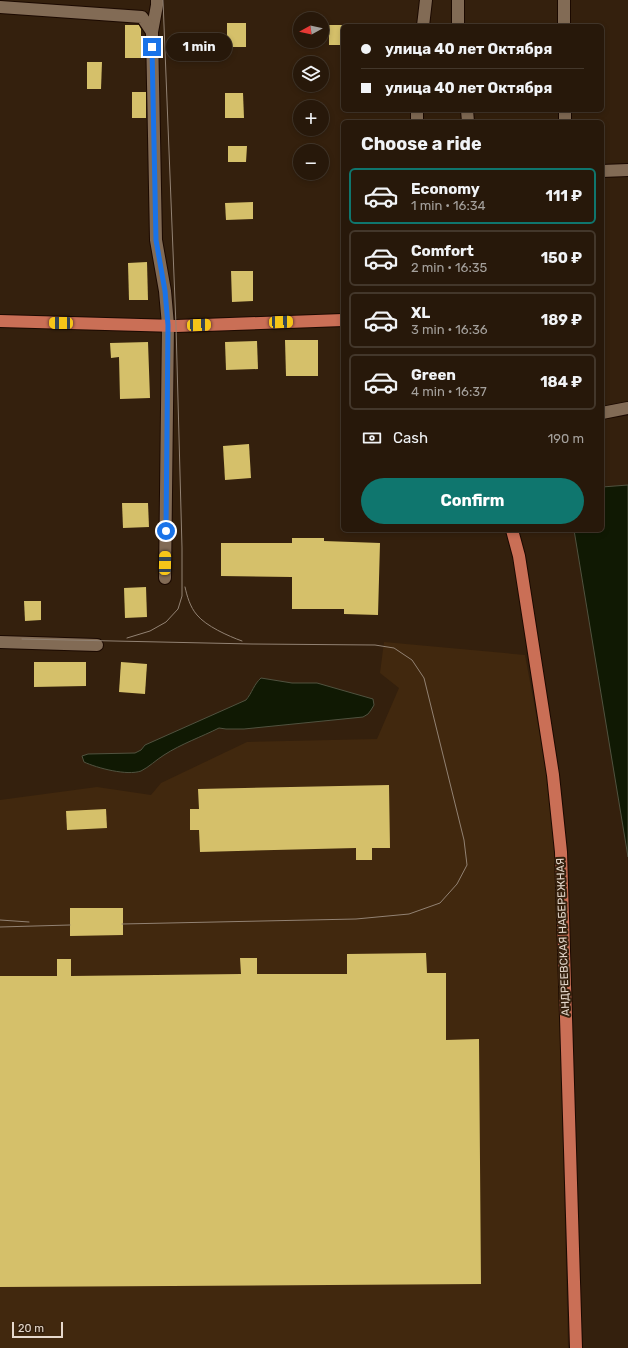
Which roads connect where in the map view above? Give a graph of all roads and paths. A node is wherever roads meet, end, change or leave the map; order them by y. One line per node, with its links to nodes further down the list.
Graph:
1 (157, 0): 9 (street)
2 (426, 0): 6 (street)
3 (458, 0): 7 (street)
4 (564, 0): 8 (street)
5 (0, 7): 9 (street)
6 (423, 24)
7 (458, 24)
8 (564, 24)
9 (152, 32): 14 (street)
10 (628, 170): 11 (street)
11 (604, 171)
12 (341, 320): 14 (main road)
13 (0, 321): 14 (main road)
14 (168, 325): 18 (street)
15 (628, 408): 16 (street)
16 (604, 413)
17 (513, 532): 21 (main road, АНДРЕЕВСКАЯ НАБЕРЕЖНАЯ)
18 (165, 578)
19 (0, 642): 20 (street)
20 (97, 645)
21 (576, 1348)

